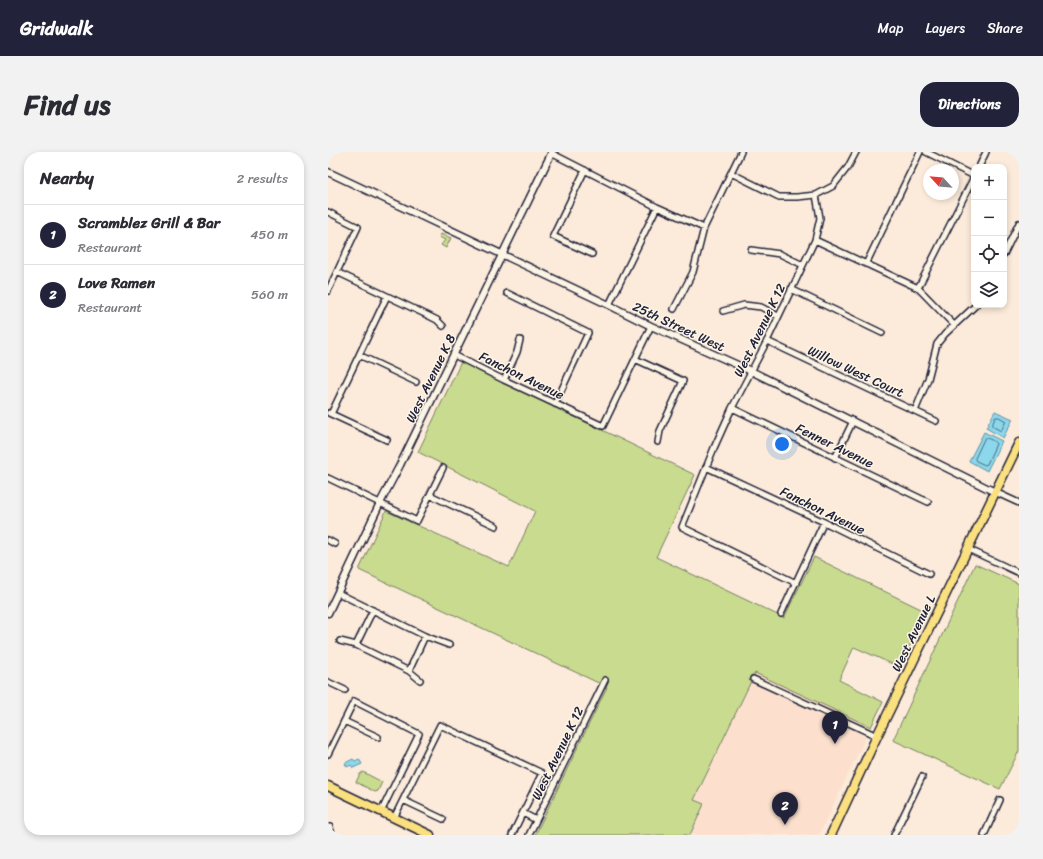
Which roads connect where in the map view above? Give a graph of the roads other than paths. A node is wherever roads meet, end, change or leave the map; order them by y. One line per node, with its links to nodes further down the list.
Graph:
1 (552, 152): 8 (street); 22 (street, West Avenue K 8)
2 (741, 152): 10 (street)
3 (856, 152): 13 (street)
4 (920, 152): 23 (street)
5 (926, 152): 11 (street)
6 (986, 152): 7 (street)
7 (980, 164)
8 (584, 170): 14 (street); 21 (street)
9 (328, 172): 22 (street, 25th Street West)
10 (731, 173): 13 (street); 17 (street)
11 (971, 174)
12 (971, 182): 26 (street)
13 (816, 195): 18 (street, West Avenue K 12)
14 (657, 207): 17 (street); 31 (street)
15 (328, 212): 25 (street)
16 (1019, 223): 19 (street)
17 (704, 228): 33 (street)
18 (815, 240): 23 (street); 24 (street, West Avenue K 12)
19 (1007, 248)
20 (751, 250): 24 (street)
21 (592, 254)
22 (503, 255): 31 (street, 25th Street West); 42 (street, West Avenue K 8)
23 (866, 264): 26 (street)
24 (803, 265): 27 (street, West Avenue K 12)
25 (337, 272): 28 (street); 30 (street)
26 (918, 288): 36 (street)
27 (792, 289): 35 (street, West Avenue K 12); 39 (street)
28 (328, 291)
29 (507, 293): 48 (street)
30 (388, 296): 37 (street); 43 (street)
31 (610, 305): 38 (street, 25th Street West)
32 (973, 308): 36 (street)
33 (674, 309)
34 (723, 312): 35 (street)
35 (778, 316): 41 (street, West Avenue K 12)
36 (954, 325): 50 (street)
37 (443, 326)
38 (651, 326): 44 (street); 45 (street, 25th Street West)
39 (882, 333)
40 (520, 340): 46 (street)
41 (767, 341): 45 (street, West Avenue K 12); 50 (street, Willow West Court)
42 (454, 354): 46 (street, Fanchon Avenue); 65 (street, West Avenue K 8)
43 (359, 355): 47 (street); 51 (street)
44 (635, 359): 48 (street, Fanchon Avenue); 55 (street)
45 (751, 371): 49 (street, West Avenue K 12); 52 (street, 25th Street West)
46 (504, 380): 48 (street, Fanchon Avenue)
47 (416, 382)
48 (555, 404)
49 (732, 408): 57 (street, Fenner Avenue); 58 (street, West Avenue K 12)
50 (915, 411): 53 (street, Willow West Court)
51 (329, 413): 54 (street)
52 (853, 421): 57 (street); 61 (street, 25th Street West)
53 (936, 421)
54 (387, 440)
55 (658, 442)
56 (1019, 443): 61 (main road, West Avenue L)
57 (835, 458): 63 (street, Fenner Avenue)
58 (706, 467): 66 (street, Fanchon Avenue); 73 (street, West Avenue K 12)
59 (443, 468): 62 (street)
60 (328, 478): 65 (street)
61 (995, 492): 64 (street, 25th Street West); 70 (main road, West Avenue L)
62 (430, 495): 65 (street); 67 (street)
63 (928, 502)
64 (1019, 502)
65 (380, 503): 74 (street, West Avenue K 8)
66 (824, 522): 72 (street, Fanchon Avenue); 73 (street)
67 (496, 526)
68 (328, 540): 69 (street)
69 (335, 544)
70 (968, 549): 71 (street); 89 (main road, West Avenue L)
71 (1019, 573)
72 (929, 574)
73 (796, 582): 77 (street)
74 (338, 593): 75 (street); 76 (street, West Avenue K 8)
75 (373, 610): 78 (street); 80 (street)
76 (328, 613)
77 (781, 614)
78 (425, 636): 81 (street); 82 (street)
79 (340, 642): 80 (street)
80 (356, 645): 82 (street)
81 (449, 645)
82 (409, 671): 84 (street)
83 (753, 679): 89 (street)
84 (420, 680)
85 (605, 680): 100 (street, West Avenue K 12)
86 (328, 682): 87 (street)
87 (345, 690)
88 (344, 721): 90 (street); 91 (street); 96 (street)
89 (877, 736): 106 (main road, West Avenue L)
90 (378, 737)
91 (328, 754)
92 (922, 777): 107 (street)
93 (328, 786): 96 (main road)
94 (403, 800): 97 (street); 98 (street); 99 (street)
95 (1000, 800): 108 (street)
96 (381, 812): 98 (main road)
97 (523, 813): 100 (street); 104 (street)
98 (394, 818): 103 (main road)
99 (443, 819)
100 (536, 820): 105 (street, West Avenue K 12)
101 (330, 827): 102 (street)
102 (332, 835)
103 (430, 835)
104 (512, 835)
105 (529, 835)
106 (831, 835)
107 (894, 835)
108 (984, 835)

